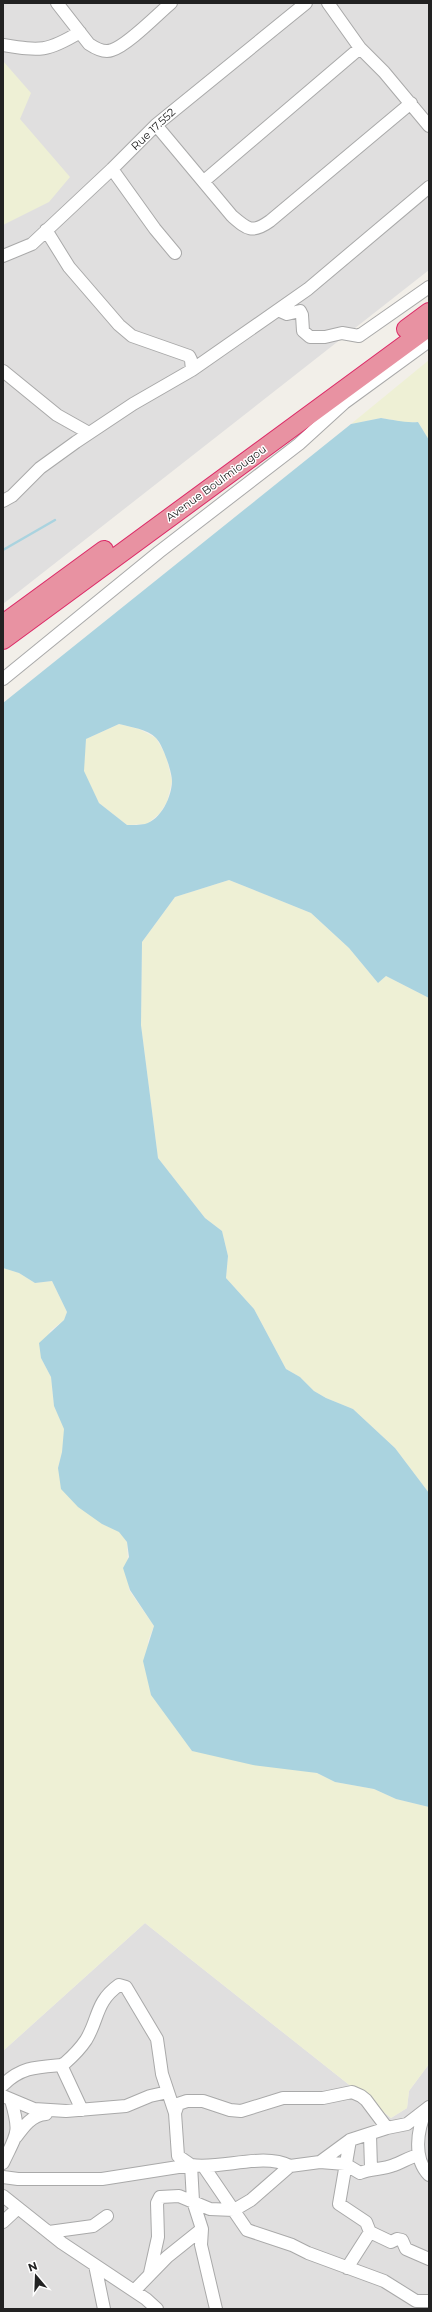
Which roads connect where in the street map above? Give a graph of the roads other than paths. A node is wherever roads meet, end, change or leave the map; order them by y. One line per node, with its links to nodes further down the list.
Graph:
1 (57, 3): 5 (street)
2 (306, 3): 9 (street, Rue 17.552)
3 (328, 3): 7 (street)
4 (167, 4): 5 (street)
5 (80, 32): 6 (street)
6 (3, 45)
7 (360, 48): 8 (street); 12 (street)
8 (411, 103): 10 (street); 12 (street)
9 (156, 124): 11 (street, Rue 17.552); 12 (street)
10 (429, 126)
11 (112, 169): 14 (street, Rue 17.552); 15 (street)
12 (204, 181)
13 (429, 188): 18 (street)
14 (46, 230): 16 (street, Rue 17.552); 22 (street)
15 (175, 253)
16 (3, 256)
17 (429, 287): 18 (street)
18 (278, 310): 22 (street)
19 (429, 312): 26 (highway, Avenue Boulmiougou)
20 (429, 327): 27 (highway, Avenue Boulmiougou)
21 (429, 341): 28 (street)
22 (192, 370): 24 (street)
23 (3, 371): 24 (street)
24 (89, 433): 25 (street)
25 (3, 501)
26 (3, 624)
27 (3, 640)
28 (3, 679)
29 (61, 2065): 30 (street); 31 (street); 34 (street)
30 (3, 2085)
31 (168, 2092): 34 (street); 35 (street)
32 (7, 2098): 34 (street); 39 (street)
33 (428, 2107): 37 (street); 41 (street)
34 (82, 2110)
35 (175, 2113): 37 (street); 46 (street)
36 (46, 2114): 39 (street)
37 (392, 2128): 38 (street); 41 (street)
38 (370, 2135): 40 (street); 49 (street)
39 (16, 2137): 44 (street)
40 (350, 2140): 43 (street); 45 (street)
41 (419, 2142): 42 (street)
42 (419, 2155): 49 (street); 51 (street)
43 (320, 2162): 45 (street); 47 (street)
44 (3, 2163)
45 (345, 2164): 50 (street); 53 (street)
46 (190, 2165): 48 (street); 52 (street); 55 (street)
47 (290, 2166): 48 (street); 57 (street)
48 (204, 2167): 57 (street)
49 (371, 2168): 50 (street)
50 (360, 2173): 53 (street)
51 (429, 2175)
52 (3, 2177)
53 (342, 2184): 62 (street)
54 (3, 2196): 56 (street)
55 (193, 2201): 57 (street); 60 (street); 66 (street)
56 (18, 2208): 59 (street); 61 (street)
57 (234, 2210): 65 (street)
58 (107, 2216): 61 (street)
59 (3, 2222)
60 (202, 2229): 66 (street); 71 (street)
61 (49, 2232): 64 (street)
62 (370, 2232): 63 (street); 65 (street)
63 (429, 2259)
64 (95, 2265): 67 (street); 69 (street)
65 (347, 2268): 68 (street)
66 (150, 2272): 67 (street)
67 (134, 2291): 70 (street)
68 (429, 2301)
69 (104, 2309)
70 (157, 2309)
71 (216, 2309)

